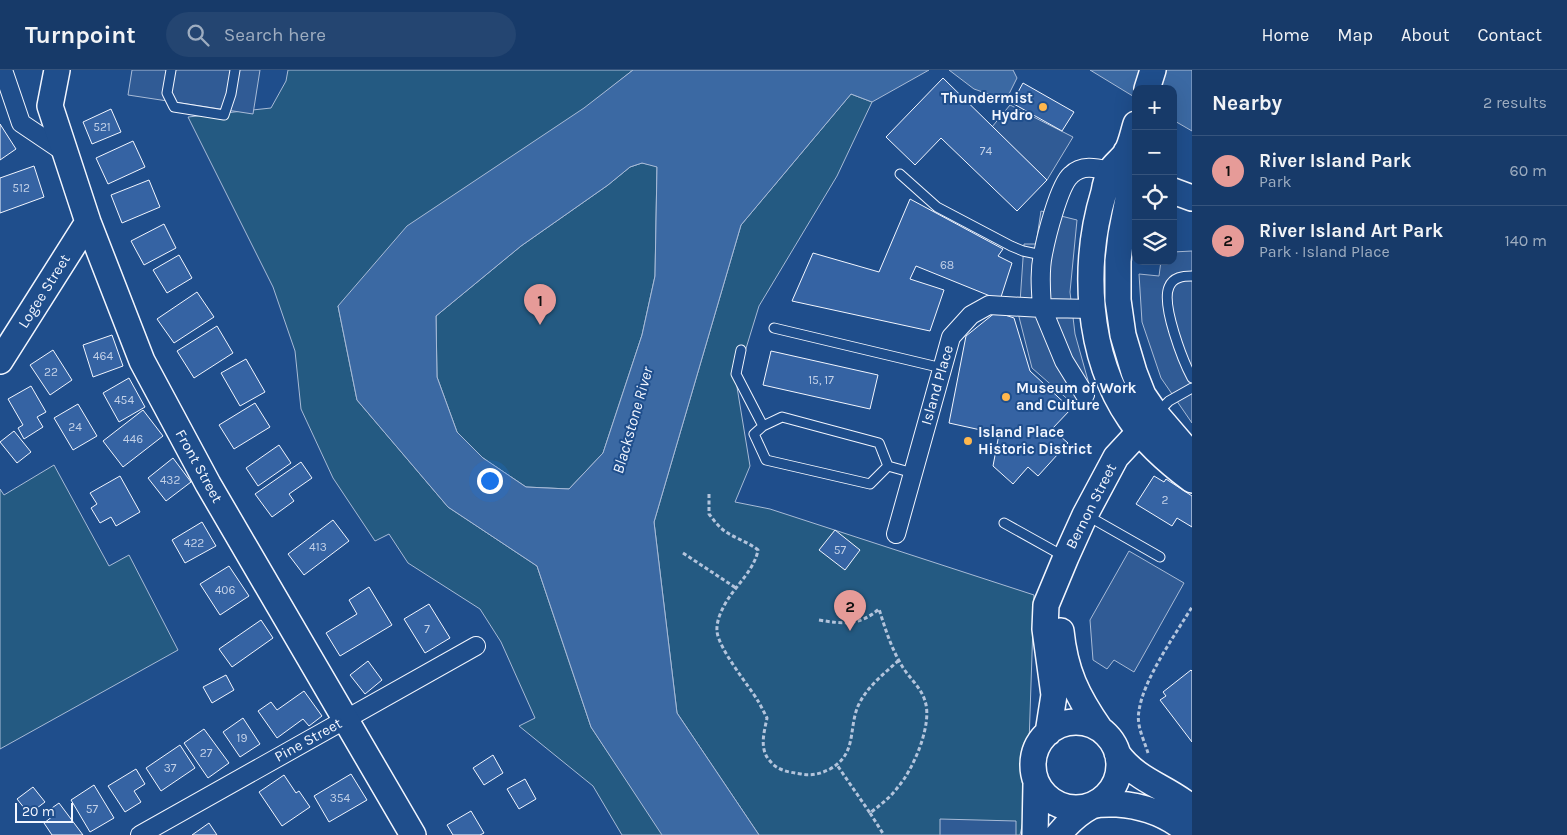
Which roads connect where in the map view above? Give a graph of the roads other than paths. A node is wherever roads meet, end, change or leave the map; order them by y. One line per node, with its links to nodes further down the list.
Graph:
1 (4, 70): 8 (street)
2 (57, 70): 8 (main road, Front Street)
3 (171, 70): 4 (lane)
4 (235, 70)
5 (1153, 70): 6 (main road)
6 (1149, 85)
7 (1135, 130): 9 (main road)
8 (64, 152): 13 (main road, Front Street)
9 (1126, 170): 14 (street); 17 (main road); 25 (main road)
10 (900, 174): 14 (lane)
11 (1177, 193): 12 (main road)
12 (1192, 198)
13 (88, 222): 20 (main road, Logee Street); 38 (main road, Front Street)
14 (1042, 255): 16 (street)
15 (1192, 276): 22 (lane)
16 (1042, 308): 17 (street, Island Place); 21 (street, Island Place); 24 (street)
17 (1093, 309): 25 (main road)
18 (774, 328): 21 (lane)
19 (742, 350): 26 (lane)
20 (0, 360)
21 (942, 368): 29 (street, Island Place)
22 (1192, 378)
23 (1192, 388): 25 (lane)
24 (1085, 395)
25 (1148, 423): 27 (main road); 30 (main road); 31 (main road, Bernon Street)
26 (763, 426): 28 (lane); 28 (lane)
27 (1192, 456)
28 (888, 466): 29 (lane)
29 (913, 473): 33 (street, Island Place)
30 (1192, 480)
31 (1085, 515): 34 (main road, Bernon Street); 35 (lane)
32 (1004, 523): 34 (lane)
33 (896, 534)
34 (1066, 557): 36 (main road, Bernon Street)
35 (1160, 557)
36 (1057, 581): 39 (main road, Bernon Street); 40 (main road, Bernon Street)
37 (476, 646): 38 (street, Pine Street)
38 (347, 719): 45 (street, Pine Street); 46 (main road, Front Street)
39 (1100, 729): 40 (main road); 41 (main road)
40 (1048, 733): 42 (main road)
41 (1117, 752): 43 (main road); 44 (main road)
42 (1036, 784): 43 (main road); 47 (main road)
43 (1092, 806): 48 (main road); 49 (main road)
44 (1192, 808)
45 (140, 835)
46 (413, 835)
47 (1035, 835)
48 (1058, 835)
49 (1191, 835)

